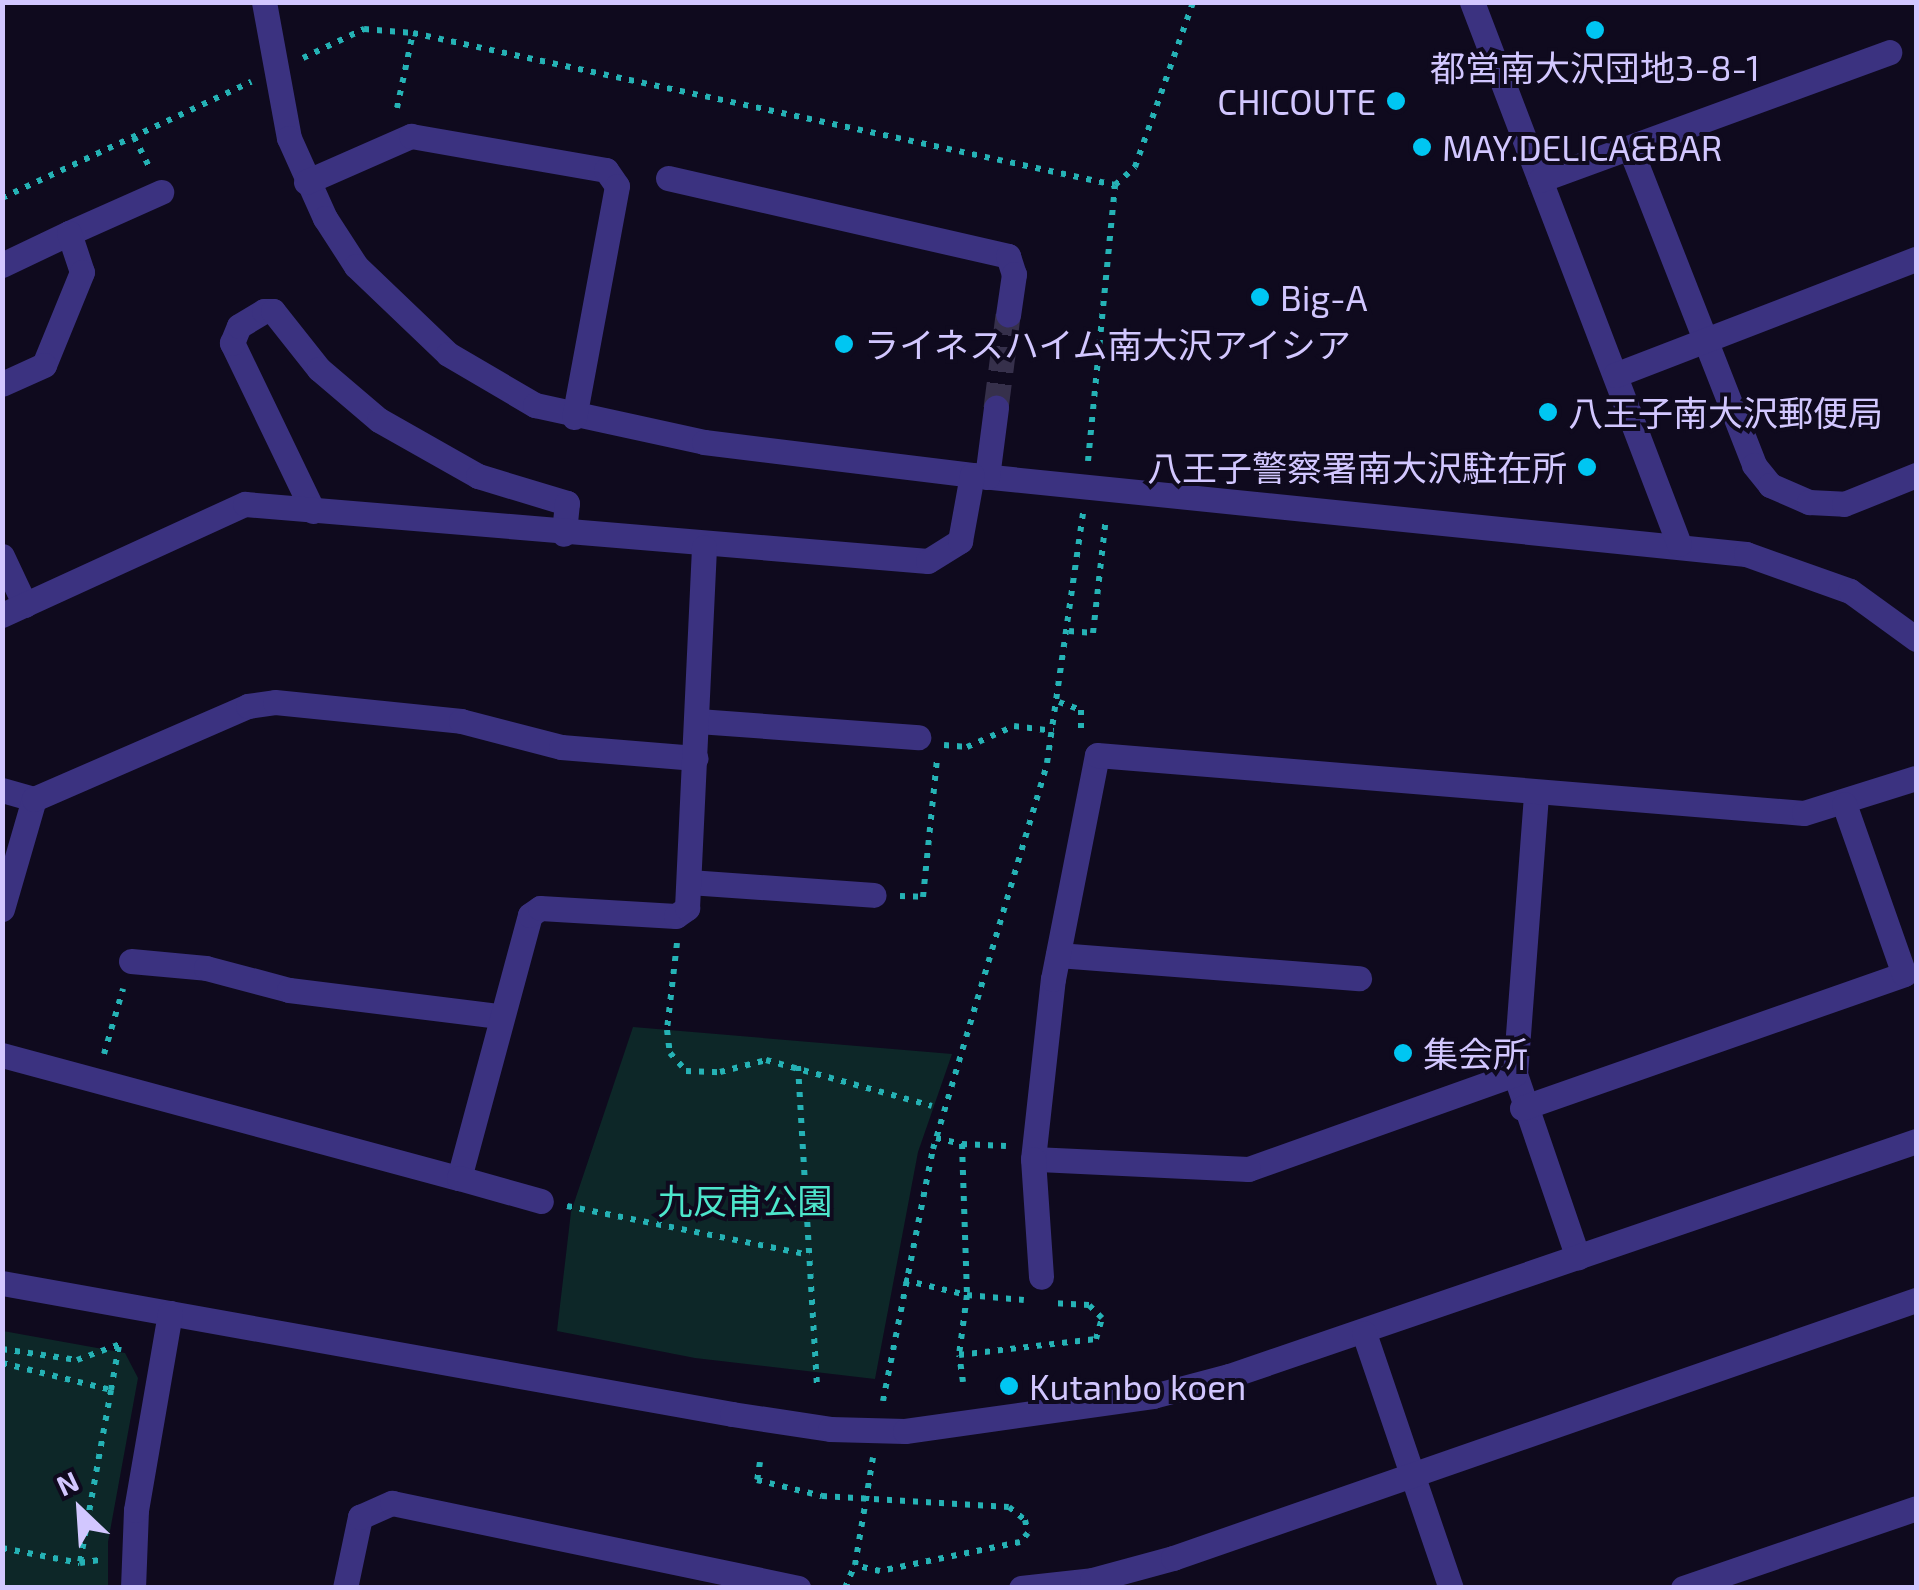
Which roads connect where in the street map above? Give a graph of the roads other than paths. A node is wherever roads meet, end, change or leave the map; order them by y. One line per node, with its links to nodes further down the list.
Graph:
1 (264, 2): 7 (street)
2 (1472, 2): 6 (street)
3 (1890, 52): 4 (street)
4 (1630, 148): 6 (street); 13 (street)
5 (668, 178): 12 (street)
6 (1540, 180): 14 (street)
7 (306, 182): 17 (street); 17 (street)
8 (160, 192): 9 (street)
9 (70, 233): 11 (street); 15 (street)
10 (1916, 259): 13 (street)
11 (2, 265)
12 (1008, 315)
13 (1705, 340): 14 (street); 18 (street)
14 (1615, 375): 22 (street)
15 (2, 384)
16 (996, 408): 19 (street)
17 (574, 417): 19 (street)
18 (1916, 475)
19 (979, 476): 22 (street); 23 (street)
20 (313, 511): 21 (street); 21 (street); 25 (street)
21 (564, 534): 23 (street)
22 (1679, 544): 26 (street)
23 (704, 546): 27 (street)
24 (2, 556): 25 (street)
25 (14, 610)
26 (1916, 639)
27 (698, 721): 28 (street); 29 (street)
28 (928, 741)
29 (696, 758): 33 (street); 35 (street)
30 (1916, 778): 34 (street)
31 (2, 790): 33 (street)
32 (1536, 795): 34 (street); 38 (street); 43 (street)
33 (34, 800): 37 (street)
34 (1844, 804): 44 (street)
35 (689, 882): 36 (street); 41 (street)
36 (874, 895)
37 (2, 908)
38 (1058, 955): 40 (street); 46 (street)
39 (131, 961): 41 (street)
40 (1360, 978)
41 (500, 1016): 47 (street)
42 (2, 1055): 47 (street)
43 (1515, 1074): 44 (street); 46 (street)
44 (1522, 1108): 49 (street)
45 (1916, 1141): 49 (street)
46 (1034, 1154): 50 (street)
47 (460, 1178): 48 (street)
48 (541, 1201)
49 (1578, 1258): 54 (street)
50 (1041, 1277)
51 (2, 1283): 53 (street)
52 (1916, 1300): 55 (street)
53 (170, 1313): 54 (street); 57 (street)
54 (1364, 1333): 55 (street)
55 (1412, 1472): 60 (street); 61 (street)
56 (1916, 1508): 62 (street)
57 (132, 1588)
58 (345, 1588): 59 (street)
59 (798, 1588)
60 (1021, 1588)
61 (1451, 1588)
62 (1683, 1588)

